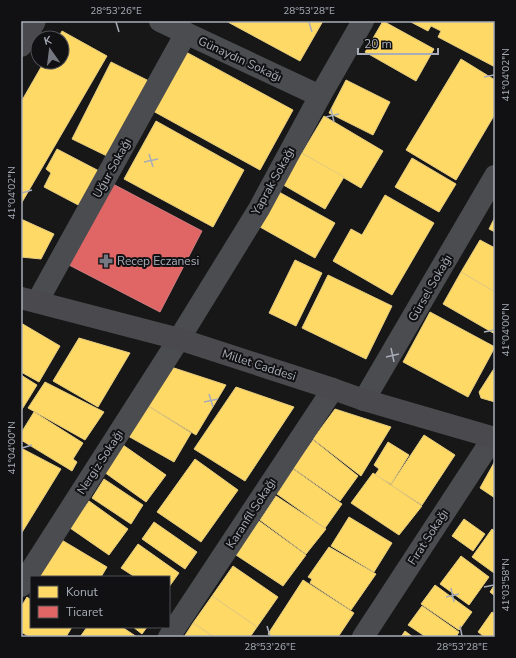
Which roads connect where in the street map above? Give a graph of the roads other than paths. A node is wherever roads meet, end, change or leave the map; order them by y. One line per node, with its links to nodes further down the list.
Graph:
1 (35, 21): 5 (main road)
2 (160, 21): 4 (street, Günaydın Sokağı)
3 (363, 21): 6 (street, Yaprak Sokağı)
4 (186, 34): 6 (street, Günaydın Sokağı); 8 (street, Uğur Sokağı)
5 (21, 46)
6 (320, 96): 9 (street, Yaprak Sokağı)
7 (495, 176): 11 (street, Gürsel Sokağı)
8 (29, 300): 9 (main road, Millet Caddesi)
9 (179, 339): 10 (main road, Millet Caddesi); 13 (street, Nergiz Sokağı)
10 (333, 389): 11 (main road, Millet Caddesi); 14 (street, Karanfil Sokağı)
11 (364, 400): 12 (main road, Millet Caddesi)
12 (494, 438): 15 (street, Fırat Sokağı)
13 (21, 586)
14 (169, 637)
15 (362, 637)

